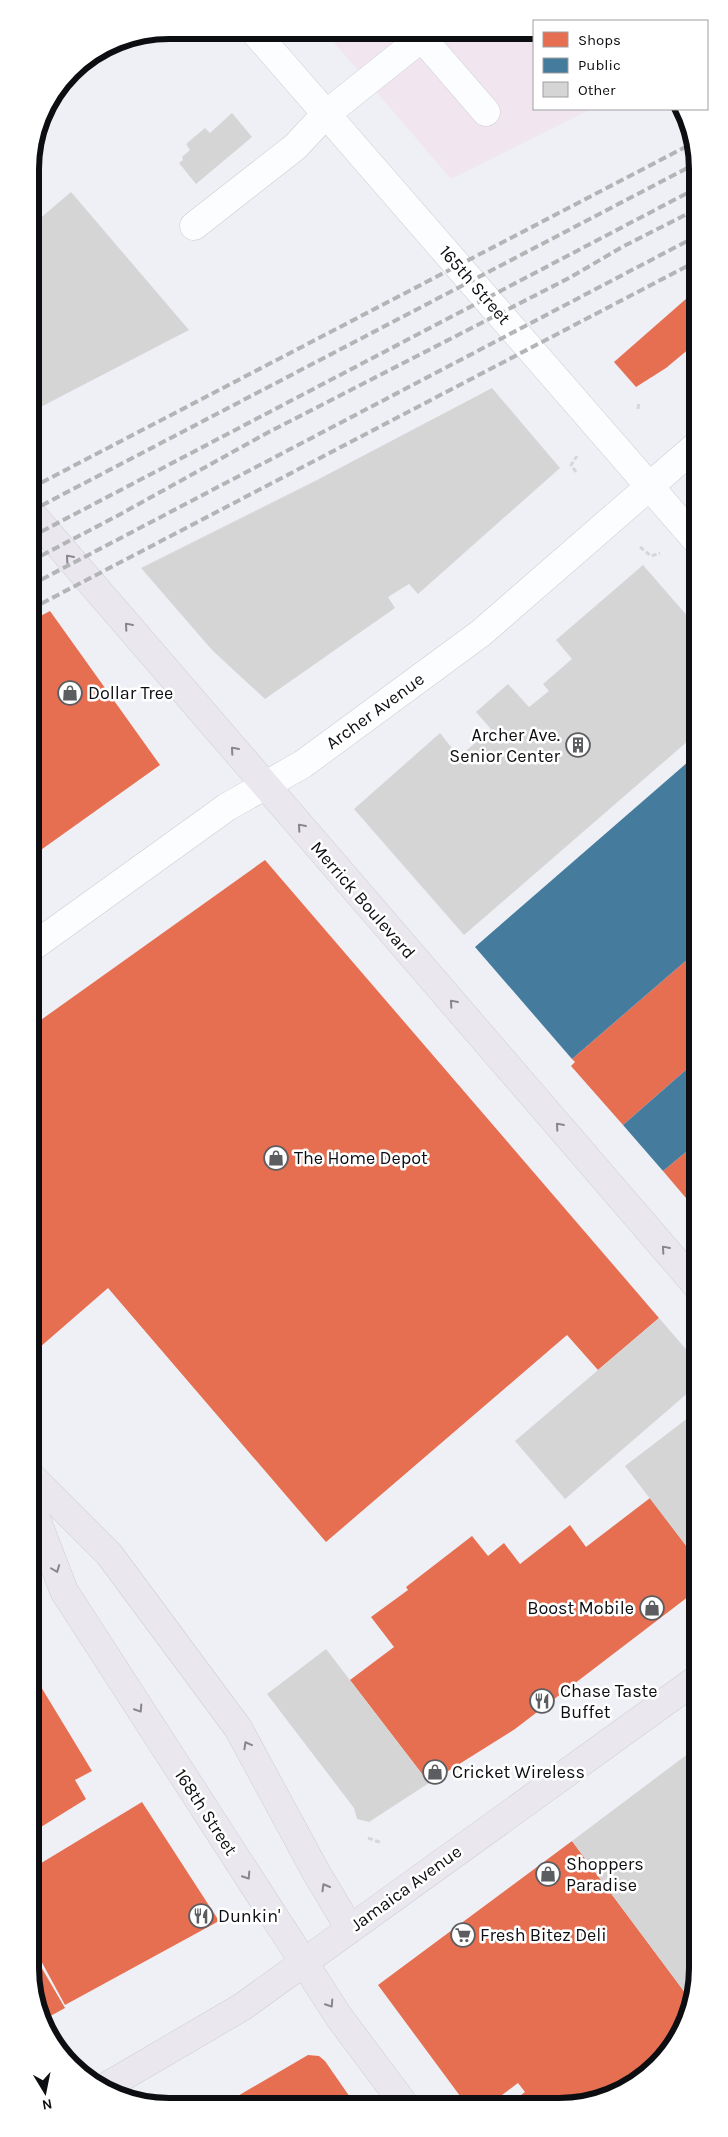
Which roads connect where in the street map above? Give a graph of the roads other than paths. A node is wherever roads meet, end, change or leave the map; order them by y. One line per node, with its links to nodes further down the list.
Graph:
1 (262, 39): 5 (street, 165th Street)
2 (420, 39): 5 (street)
3 (428, 39): 4 (street)
4 (486, 112)
5 (326, 115): 6 (street); 8 (street, 165th Street)
6 (194, 226)
7 (689, 452): 8 (street, Archer Avenue)
8 (650, 485): 10 (street, 165th Street); 11 (street, Archer Avenue)
9 (39, 522): 11 (main road, Merrick Boulevard, one-way to 9)
10 (689, 532)
11 (266, 786): 12 (street, Archer Avenue); 13 (main road, Merrick Boulevard, one-way to 11)
12 (39, 942)
13 (689, 1277)
14 (39, 1484): 17 (main road, one-way to 14)
15 (39, 1526): 18 (main road, 168th Street, one-way to 18)
16 (689, 1684): 17 (main road, Jamaica Avenue)
17 (350, 1929): 18 (main road, Jamaica Avenue)
18 (304, 1963): 19 (main road, Jamaica Avenue); 20 (main road, 168th Street, one-way to 20)
19 (110, 2084)
20 (400, 2098)

